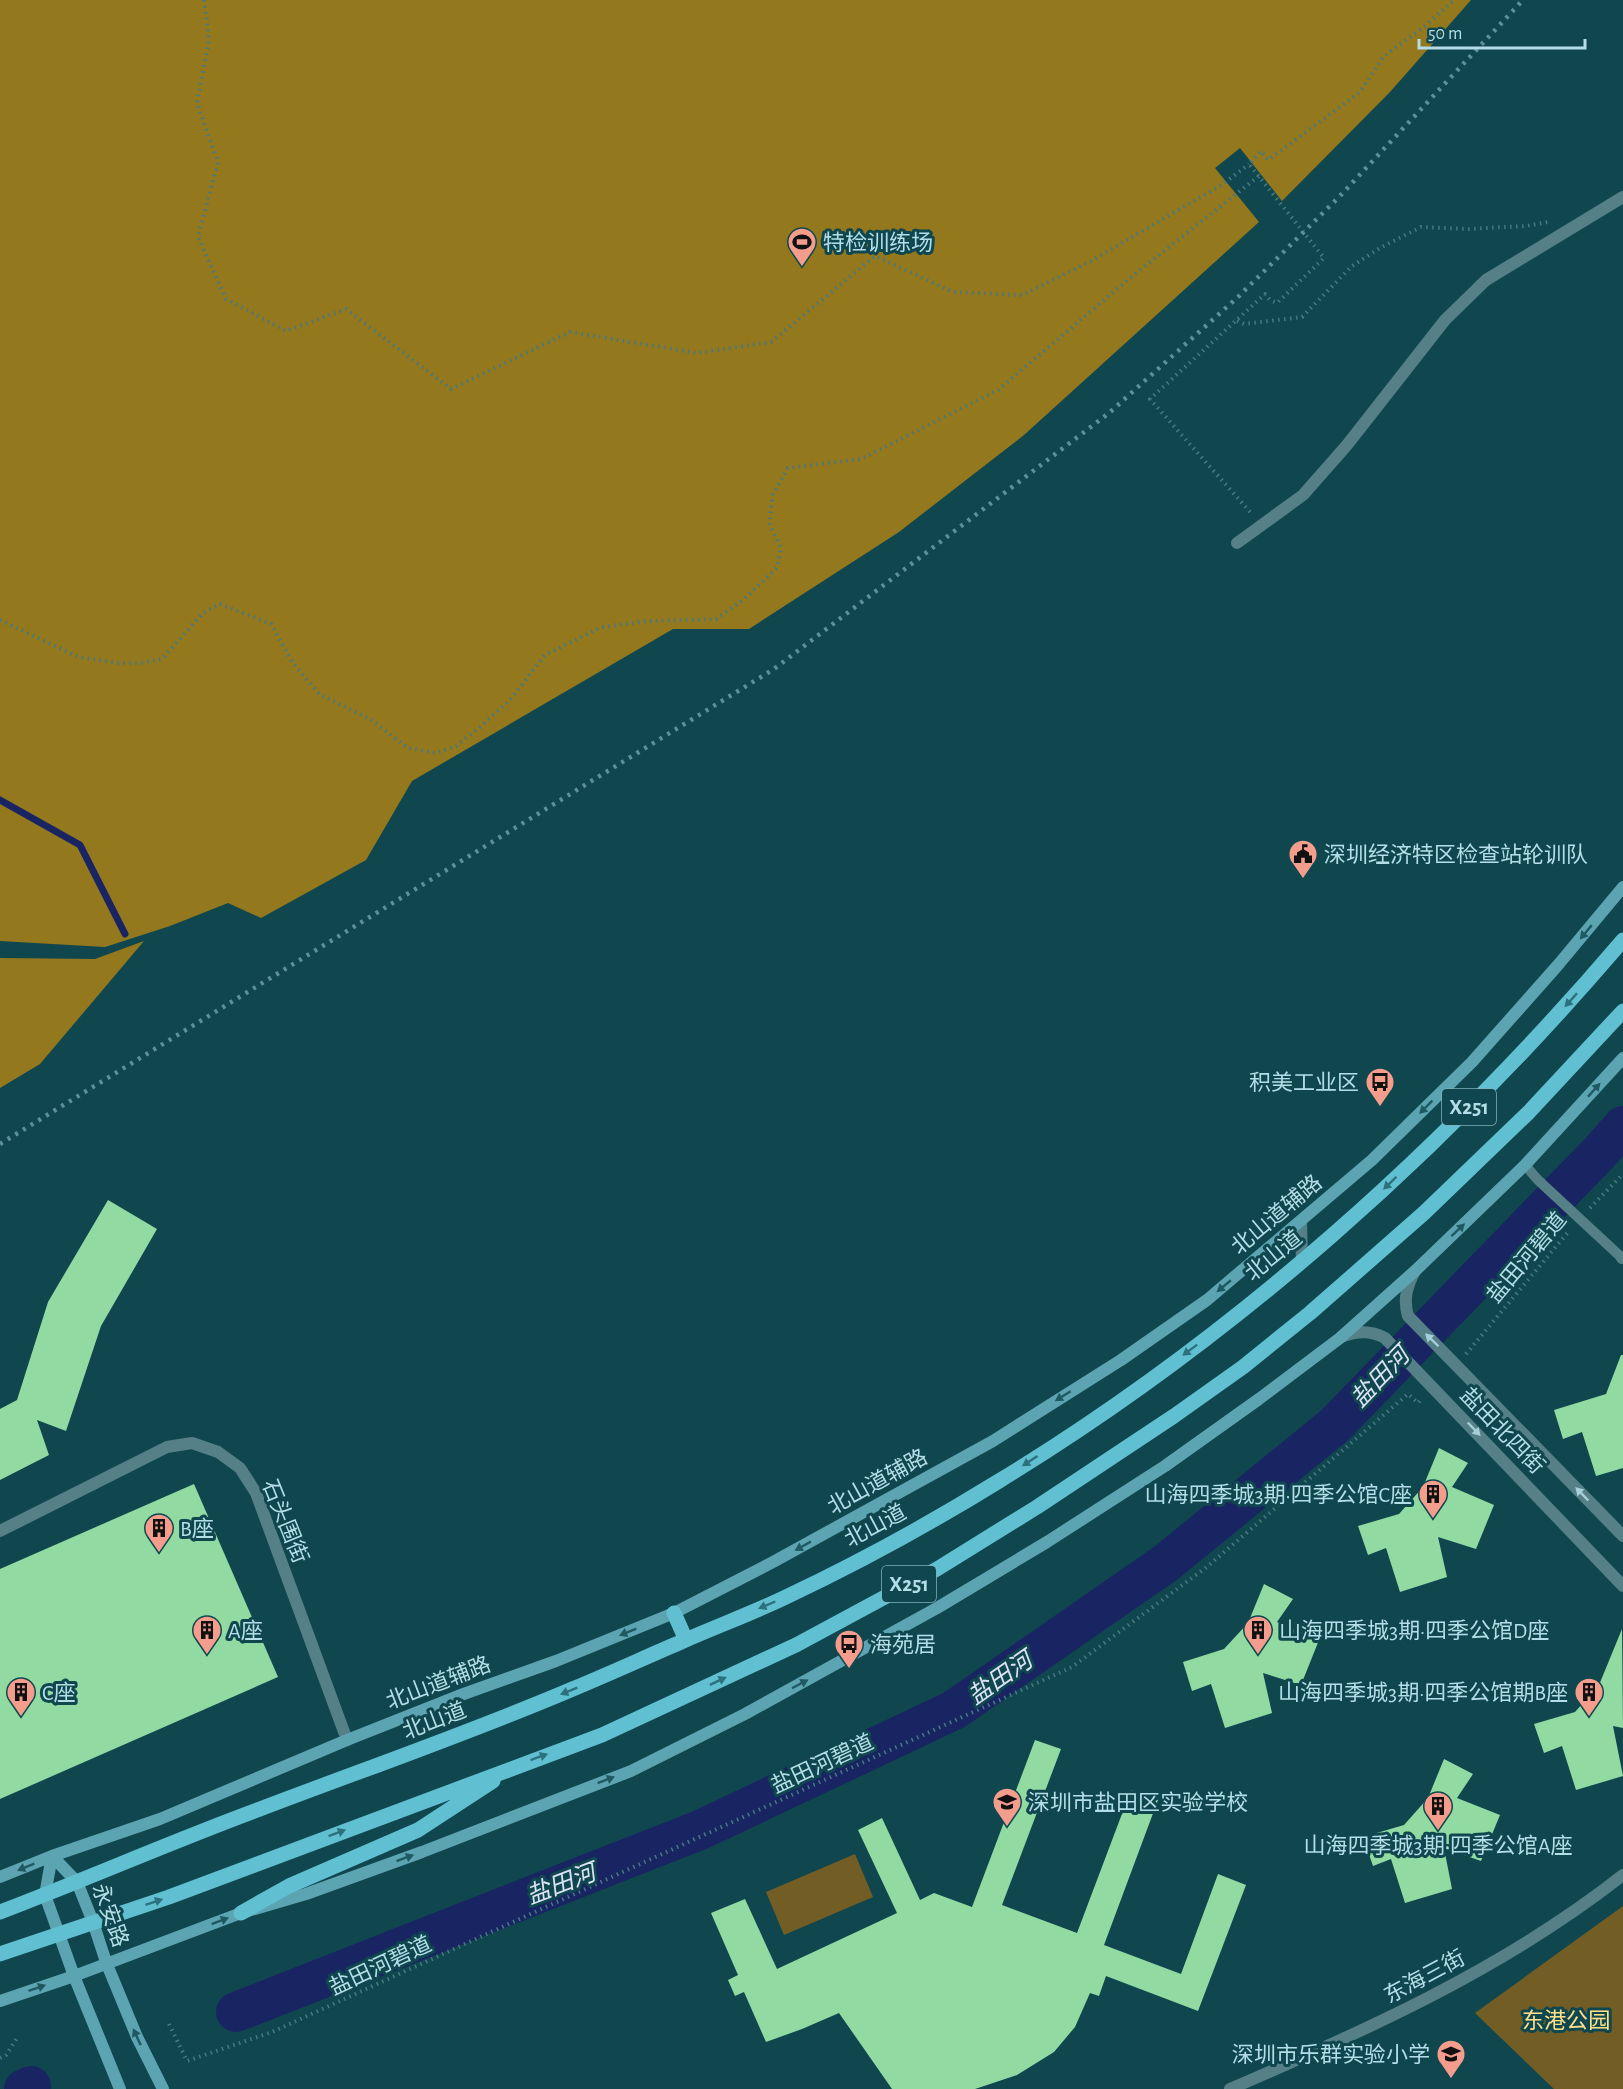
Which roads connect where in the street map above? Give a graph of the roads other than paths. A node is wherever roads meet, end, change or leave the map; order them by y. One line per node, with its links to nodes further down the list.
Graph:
1 (1623, 197): 2 (street)
2 (1237, 543)
3 (1623, 887): 8 (street, 北山道辅路, one-way to 8)
4 (1623, 940): 10 (main road, 北山道 / X251, one-way to 10)
5 (1623, 1011): 19 (main road, X251, one-way to 5)
6 (1623, 1058): 7 (street, one-way to 6)
7 (1525, 1165): 9 (lane); 11 (street, one-way to 7)
8 (1301, 1221): 10 (street); 16 (street, 北山道辅路, one-way to 16)
9 (1622, 1258)
10 (1302, 1262): 17 (main road, 北山道 / X251, one-way to 17)
11 (1416, 1270): 12 (street); 14 (street, 盐田北四街, one-way to 11)
12 (1340, 1338): 15 (street, 盐田北四街, one-way to 15); 26 (street, one-way to 12)
13 (0, 1531): 18 (street, 石头围街)
14 (1623, 1536)
15 (1623, 1586)
16 (674, 1613): 17 (main road); 18 (street, 北山道辅路, one-way to 18)
17 (686, 1640): 23 (main road, 北山道 / X251, one-way to 23)
18 (347, 1740): 20 (street, 北山道辅路)
19 (514, 1766): 26 (main road); 27 (main road, X251, one-way to 19)
20 (52, 1856): 22 (street, 北山道辅路, one-way to 22); 23 (street, 永安路); 24 (street)
21 (1623, 1875): 35 (street, 东海三街)
22 (0, 1877)
23 (77, 1882): 24 (main road, 北山道 / X251); 27 (street, 永安路)
24 (45, 1895): 25 (main road, 北山道 / X251); 28 (street)
25 (0, 1912)
26 (241, 1912): 30 (street, one-way to 26)
27 (93, 1922): 28 (main road, X251); 30 (street, 永安路)
28 (59, 1933): 29 (main road, X251); 31 (street)
29 (0, 1954)
30 (106, 1962): 31 (street); 34 (street, 永安路, one-way to 30)
31 (74, 1976): 32 (street, one-way to 31); 33 (street)
32 (0, 2001)
33 (120, 2089)
34 (163, 2089)
35 (1230, 2089)

